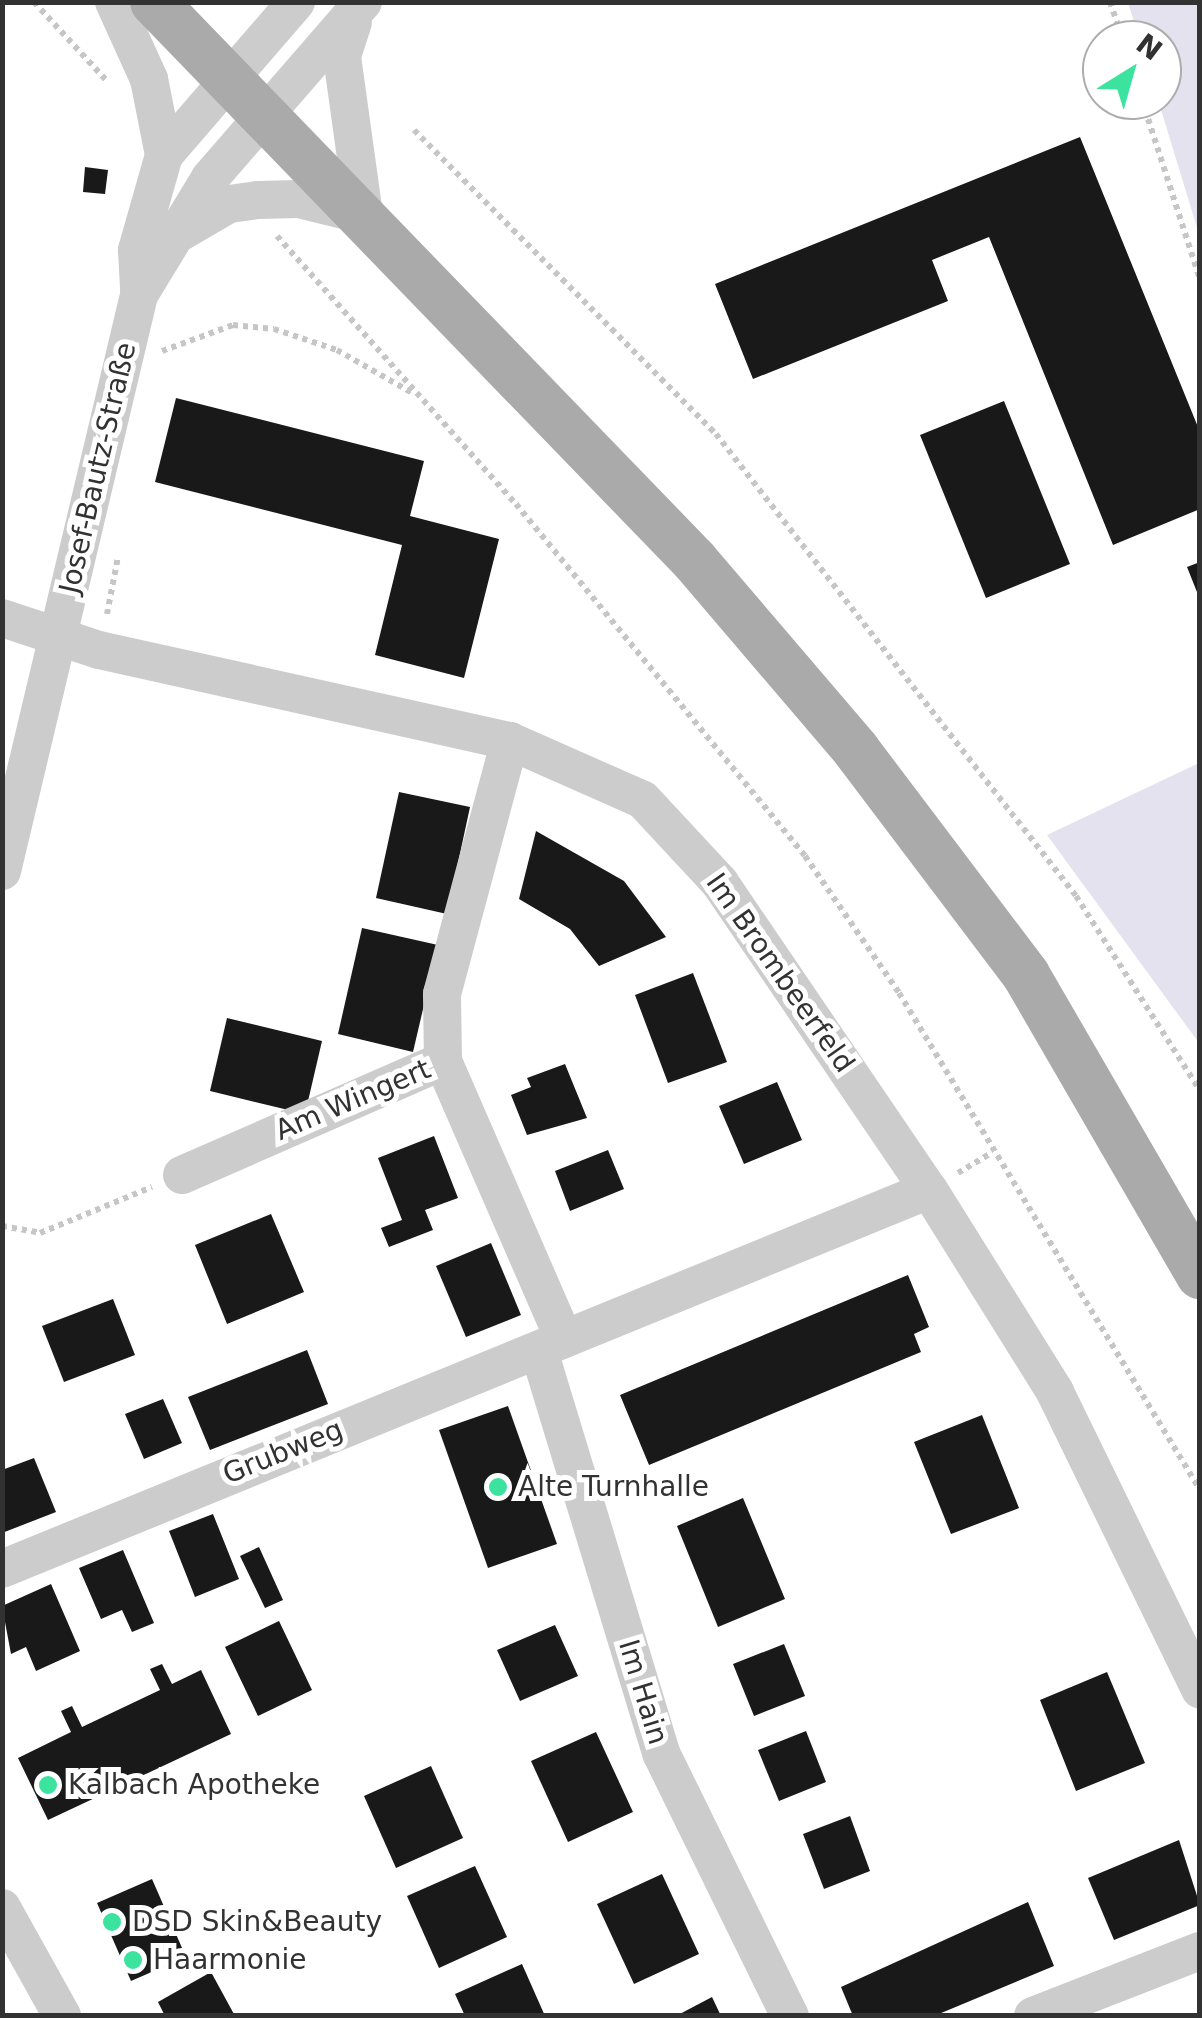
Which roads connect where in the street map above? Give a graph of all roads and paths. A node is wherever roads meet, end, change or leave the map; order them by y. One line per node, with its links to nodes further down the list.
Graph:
1 (34, 2): 7 (path)
2 (114, 2): 11 (street, Josef-Bautz-Straße)
3 (154, 2): 6 (main road)
4 (296, 2): 6 (street, Josef-Bautz-Straße)
5 (359, 9): 8 (street, Josef-Bautz-Straße); 13 (street, Josef-Bautz-Straße)
6 (232, 81): 8 (main road); 11 (street, Josef-Bautz-Straße)
7 (114, 89)
8 (268, 118): 13 (main road); 14 (street, Josef-Bautz-Straße)
9 (1148, 120): 15 (path)
10 (414, 130): 28 (path)
11 (164, 155): 16 (street, Josef-Bautz-Straße)
12 (262, 200): 13 (street); 14 (street); 20 (path)
13 (364, 215): 32 (main road)
14 (170, 238): 16 (street, Josef-Bautz-Straße)
15 (1200, 280)
16 (139, 295): 23 (street, Josef-Bautz-Straße)
17 (164, 335): 18 (path)
18 (161, 352): 19 (path); 20 (path)
19 (157, 370)
20 (422, 399): 34 (path)
21 (122, 538): 24 (path)
22 (2, 618): 23 (street, Im Brombeerfeld)
23 (57, 640): 24 (street, Im Brombeerfeld); 26 (street, Josef-Bautz-Straße)
24 (99, 650): 25 (street, Im Brombeerfeld)
25 (510, 741): 27 (street, Am Wingert); 30 (street, Im Brombeerfeld)
26 (2, 870)
27 (444, 1061): 29 (street, Am Wingert); 33 (street)
28 (1198, 1086)
29 (182, 1174): 31 (path)
30 (929, 1190): 33 (street, Grubweg); 36 (street, Im Brombeerfeld)
31 (2, 1226)
32 (1200, 1275)
33 (552, 1345): 35 (street, Grubweg); 40 (street, Im Hain)
34 (1200, 1490)
35 (2, 1569)
36 (1200, 1688)
37 (2, 1908): 39 (street)
38 (1200, 1951): 41 (street)
39 (62, 2016)
40 (790, 2016)
41 (1033, 2016)

